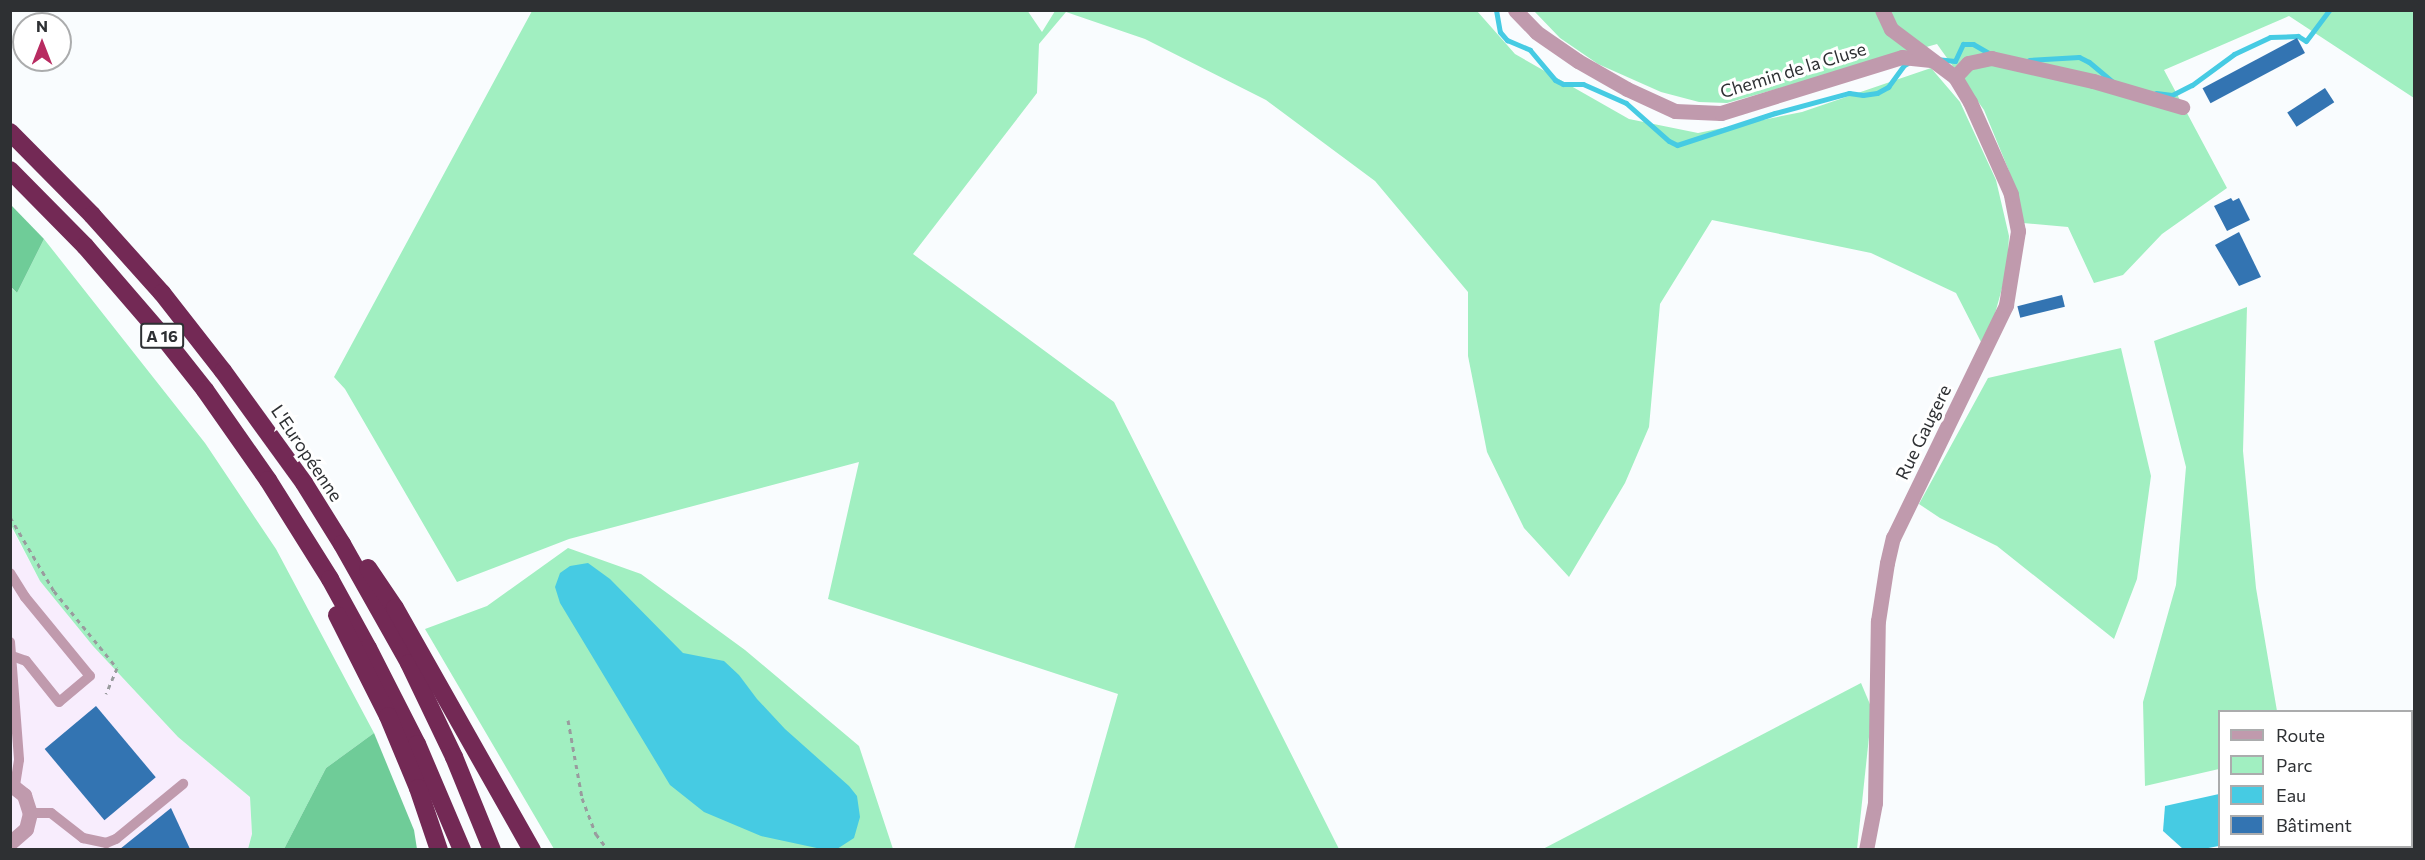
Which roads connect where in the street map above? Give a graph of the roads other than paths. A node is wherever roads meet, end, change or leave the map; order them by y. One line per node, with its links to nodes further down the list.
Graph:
1 (1515, 10): 3 (street, Chemin de la Cluse)
2 (1882, 10): 3 (street, Rue Gaugere)
3 (1931, 60): 4 (street, Rue Gaugere)
4 (1955, 77): 5 (street); 22 (street, Rue Gaugere)
5 (2182, 106)
6 (10, 132): 8 (highway, L'Européenne / A 16)
7 (10, 170): 9 (highway, A 16)
8 (303, 483): 20 (highway, L'Européenne / A 16); 21 (highway)
9 (293, 518): 18 (highway); 19 (highway, A 16)
10 (10, 573): 11 (lane)
11 (14, 589): 13 (lane)
12 (10, 642): 13 (lane)
13 (12, 656): 15 (lane)
14 (183, 784): 16 (lane)
15 (13, 785): 16 (street)
16 (30, 813): 17 (street)
17 (10, 843)
18 (439, 849)
19 (462, 849)
20 (492, 849)
21 (532, 849)
22 (1866, 849)

